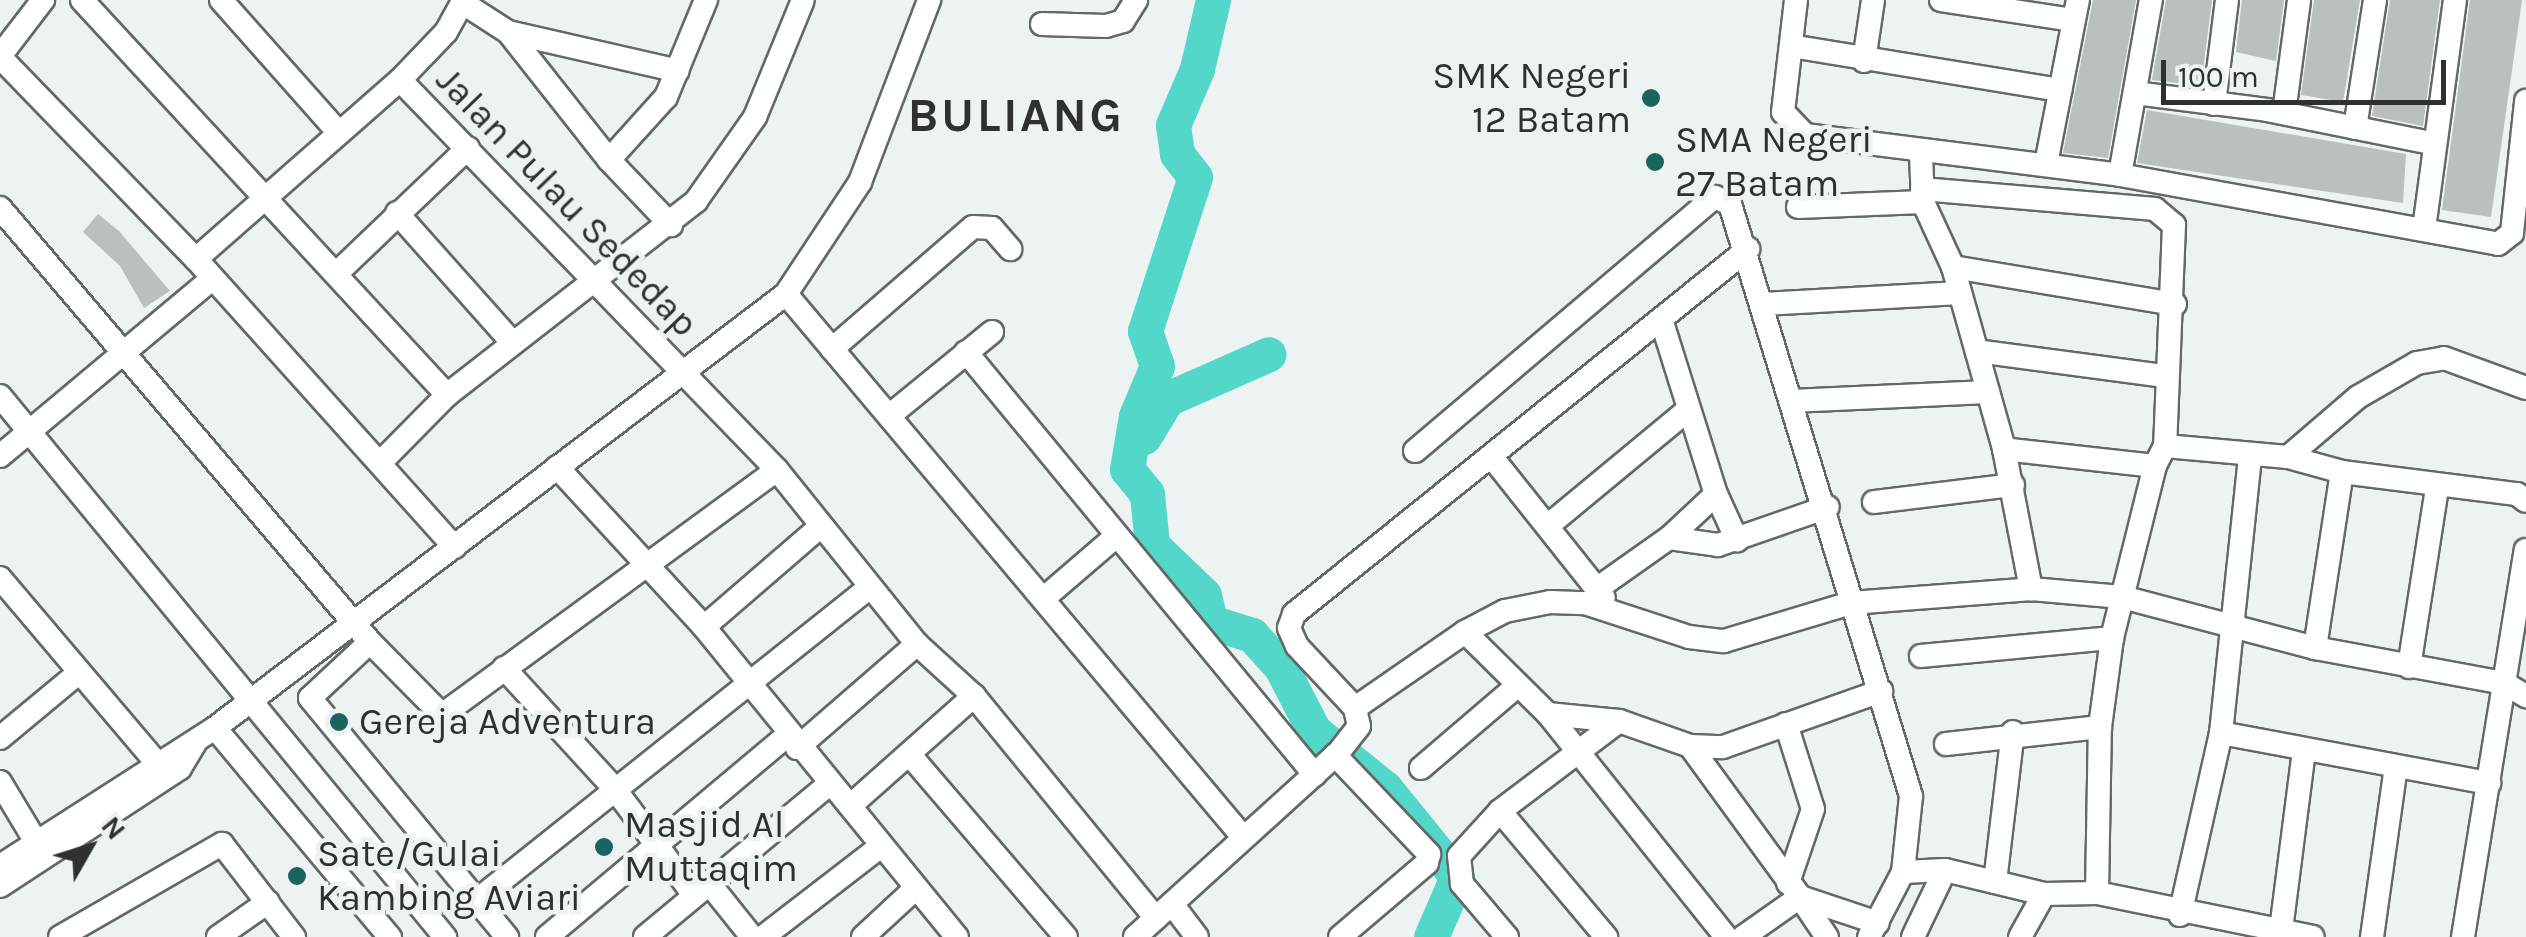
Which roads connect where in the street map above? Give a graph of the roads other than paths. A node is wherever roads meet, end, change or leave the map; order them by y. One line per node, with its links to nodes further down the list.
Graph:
1 (43, 0): 21 (street)
2 (82, 0): 38 (street)
3 (221, 0): 31 (street)
4 (706, 0): 23 (street)
5 (803, 0): 42 (street)
6 (1136, 0): 18 (street)
7 (1796, 0): 20 (street)
8 (1873, 0): 22 (street)
9 (1940, 0): 17 (street)
10 (2151, 0): 26 (street)
11 (2227, 0): 28 (street)
12 (2300, 0): 29 (street)
13 (2375, 0): 30 (street)
14 (2454, 0): 32 (street)
15 (464, 1): 19 (street); 24 (street)
16 (923, 1): 52 (street)
17 (2076, 10): 25 (street)
18 (1042, 24)
19 (508, 32): 23 (street); 34 (street)
20 (1791, 46): 22 (street); 37 (street)
21 (0, 57): 46 (street)
22 (1864, 61): 25 (street)
23 (678, 71): 34 (street)
24 (400, 80): 31 (street); 33 (street, Jalan Pulau Sededap)
25 (2060, 90): 35 (street)
26 (2135, 93): 28 (street); 36 (street)
27 (2526, 102): 43 (street)
28 (2214, 104): 29 (street)
29 (2284, 113): 30 (street)
30 (2356, 128): 32 (street)
31 (339, 134): 38 (street)
32 (2435, 144): 43 (street)
33 (468, 148): 41 (street); 50 (street, Jalan Pulau Sededap)
34 (609, 160): 42 (street)
35 (2046, 164): 36 (street); 37 (street)
36 (2120, 175): 43 (street)
37 (1922, 177): 39 (street); 47 (street); 54 (street)
38 (269, 200): 46 (street); 48 (street)
39 (1798, 207)
40 (0, 208): 60 (street)
41 (396, 213): 48 (street); 57 (street)
42 (671, 225): 50 (street)
43 (2424, 229)
44 (1010, 249): 58 (street)
45 (1748, 249): 53 (street); 55 (street); 73 (street)
46 (196, 258): 49 (street)
47 (1953, 267): 51 (street); 54 (street)
48 (337, 273): 66 (street)
49 (212, 279): 60 (street); 79 (street)
50 (594, 280): 57 (street); 62 (street, Jalan Pulau Sededap)
51 (1960, 293): 53 (street); 59 (street)
52 (786, 294): 58 (street); 62 (street)
53 (1763, 304): 68 (street)
54 (2175, 304): 63 (street)
55 (1661, 319): 69 (street); 75 (street)
56 (992, 332): 61 (street)
57 (513, 343): 66 (street)
58 (832, 349): 70 (street)
59 (1977, 351): 63 (street); 65 (street)
60 (120, 352): 71 (street); 106 (street)
61 (966, 352): 70 (street); 91 (street)
62 (684, 372): 80 (street); 81 (street, Jalan Pulau Sededap)
63 (2165, 376): 76 (street)
64 (2526, 388): 78 (street)
65 (1988, 392): 68 (street); 72 (street)
66 (447, 395): 79 (street)
67 (0, 396): 71 (street)
68 (1791, 401): 88 (street)
69 (1689, 408): 85 (street); 89 (street)
70 (888, 416): 102 (street)
71 (28, 430): 74 (street); 121 (street)
72 (2004, 449): 76 (street); 83 (street)
73 (1415, 451)
74 (0, 456)
75 (1491, 456): 89 (street); 123 (street)
76 (2160, 456): 77 (street); 100 (street)
77 (2250, 457): 78 (street); 104 (street)
78 (2288, 457): 82 (street)
79 (380, 463): 94 (street)
80 (557, 467): 94 (street); 96 (street)
81 (777, 470): 90 (street, Jalan Pulau Sededap); 96 (street)
82 (2342, 472): 84 (street); 110 (street)
83 (2012, 485): 87 (street); 99 (street)
84 (2437, 488): 86 (street); 112 (street)
85 (1716, 494): 92 (street); 93 (street)
86 (2526, 501)
87 (1874, 502)
88 (1828, 507): 93 (street); 103 (street)
89 (1550, 524): 101 (street)
90 (820, 527): 98 (street, Jalan Pulau Sededap); 105 (street)
91 (1115, 537): 102 (street); 141 (street)
92 (1670, 538): 93 (street); 101 (street)
93 (1738, 540)
94 (454, 547): 106 (street)
95 (2526, 550): 116 (street)
96 (642, 567): 105 (street); 113 (street)
97 (0, 578): 114 (street)
98 (870, 587): 109 (street, Jalan Pulau Sededap); 115 (street)
99 (2031, 589): 100 (street); 103 (street)
100 (2122, 597): 104 (street); 108 (street)
101 (1604, 598): 103 (street); 107 (street)
102 (1042, 599): 148 (street)
103 (1851, 603): 118 (street)
104 (2231, 622): 110 (street); 128 (street)
105 (704, 628): 115 (street)
106 (363, 632): 113 (street); 121 (street); 162 (street)
107 (1465, 632): 117 (street); 123 (street)
108 (2112, 638): 111 (street); 126 (street)
109 (917, 644): 119 (street, Jalan Pulau Sededap); 131 (street)
110 (2315, 648): 112 (street)
111 (1921, 656)
112 (2409, 667): 116 (street)
113 (504, 668): 145 (street)
114 (78, 674): 130 (street); 138 (street)
115 (751, 683): 131 (street); 145 (street)
116 (2504, 683): 120 (street); 143 (street)
117 (1517, 686): 122 (street); 139 (street)
118 (1881, 690): 125 (street); 154 (street)
119 (974, 696): 135 (street); 164 (street, Jalan Pulau Sededap)
120 (2526, 696)
121 (255, 699): 129 (street); 173 (street)
122 (1548, 714): 124 (street); 137 (street)
123 (1357, 717): 136 (street)
124 (1619, 721): 133 (street); 137 (street)
125 (1786, 724): 133 (street); 159 (street)
126 (2100, 726): 127 (street); 161 (street)
127 (2013, 732): 132 (street); 155 (street)
128 (2221, 733): 134 (street); 165 (street)
129 (205, 735): 138 (street); 156 (street); 172 (street)
130 (0, 738)
131 (793, 742): 144 (street); 150 (street)
132 (1946, 744)
133 (1690, 746): 159 (street)
134 (2304, 751): 140 (street); 168 (street)
135 (909, 754): 146 (street); 181 (street)
136 (1336, 754): 141 (street); 166 (street)
137 (1575, 756): 147 (street); 187 (street)
138 (157, 763): 149 (street)
139 (1421, 768)
140 (2396, 768): 143 (street); 193 (street)
141 (1315, 775): 148 (street)
142 (0, 782): 149 (street)
143 (2489, 783): 194 (street)
144 (827, 786): 146 (street); 157 (street)
145 (614, 788): 150 (street); 162 (street)
146 (850, 806): 151 (street)
147 (1500, 811): 185 (street); 186 (street)
148 (1243, 837): 164 (street)
149 (36, 842): 152 (street)
150 (657, 845): 157 (street); 175 (street)
151 (881, 846): 158 (street); 178 (street)
152 (0, 866)
153 (1945, 870): 154 (street); 155 (street); 190 (street)
154 (1903, 872): 167 (street)
155 (1995, 882): 160 (street)
156 (0, 886)
157 (701, 888): 176 (street); 177 (street)
158 (916, 888): 179 (street); 180 (street)
159 (1794, 890): 167 (street); 188 (street); 189 (street)
160 (2044, 894): 161 (street); 191 (street)
161 (2097, 894): 165 (street)
162 (476, 901): 174 (street)
163 (268, 902): 169 (street); 170 (street); 171 (street)
164 (1164, 911): 182 (street); 183 (street, Jalan Pulau Sededap)
165 (2180, 915): 168 (street)
166 (1366, 928): 184 (street)
167 (1873, 930)
168 (2281, 930): 192 (street)
169 (60, 937)
170 (218, 937)
171 (294, 937)
172 (390, 937)
173 (446, 937)
174 (507, 937)
175 (547, 937)
176 (645, 937)
177 (752, 937)
178 (763, 937)
179 (862, 937)
180 (957, 937)
181 (1066, 937)
182 (1135, 937)
183 (1198, 937)
184 (1340, 937)
185 (1507, 937)
186 (1606, 937)
187 (1726, 937)
188 (1743, 937)
189 (1827, 937)
190 (1913, 937)
191 (2020, 937)
192 (2312, 937)
193 (2372, 937)
194 (2463, 937)

